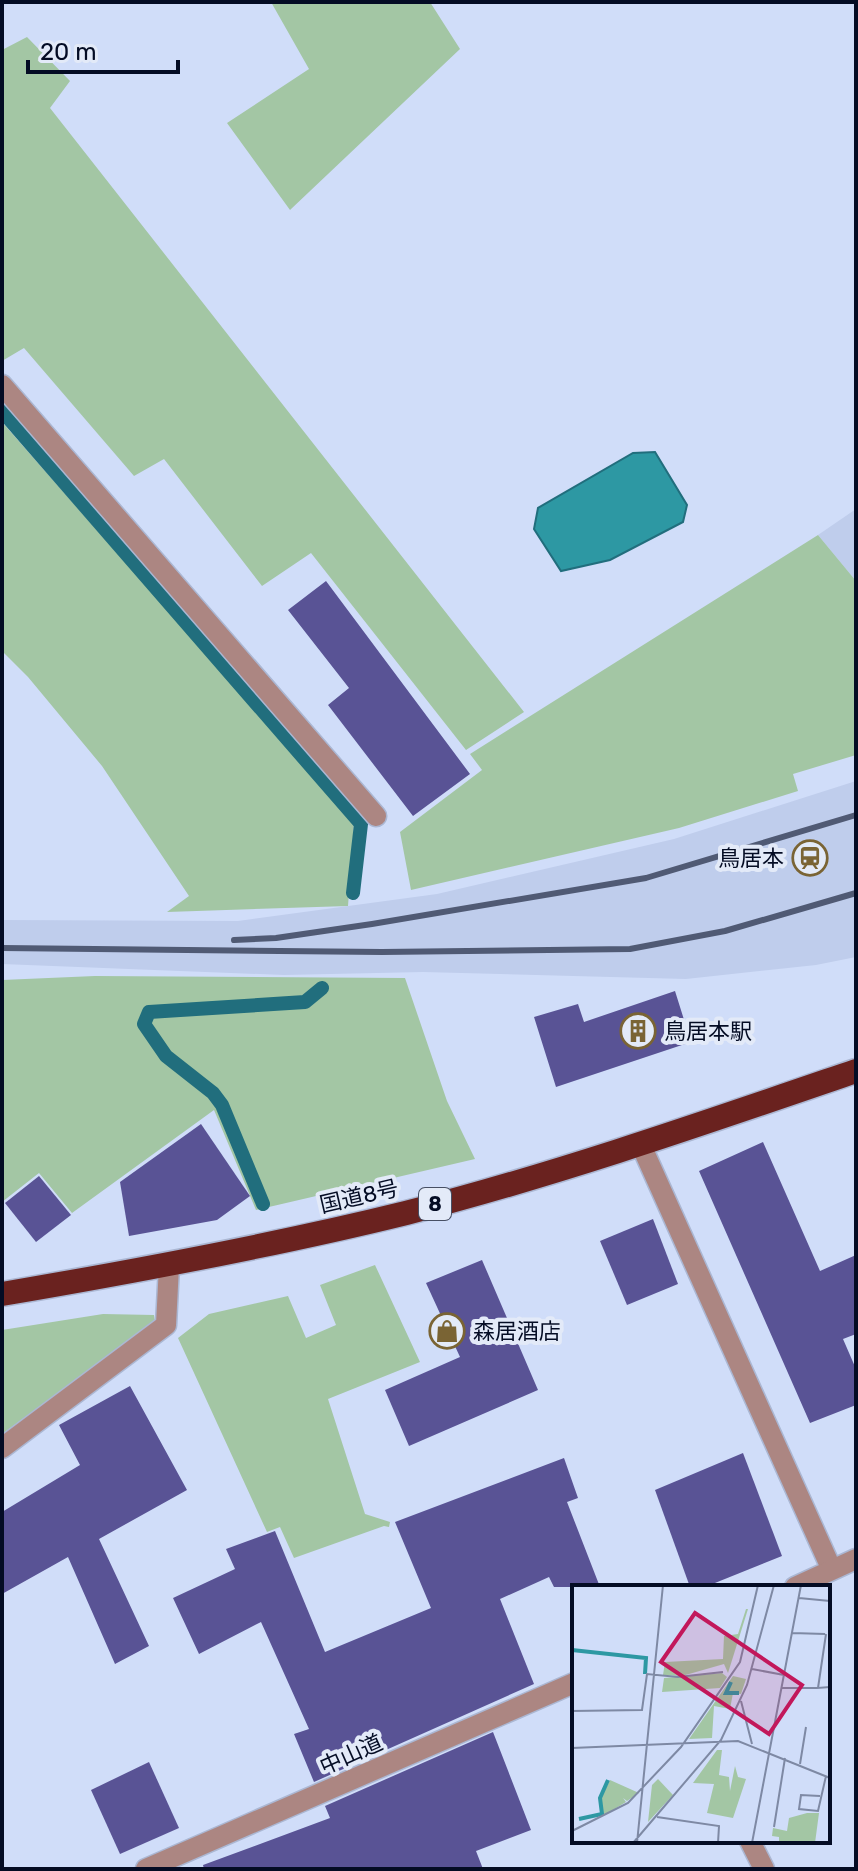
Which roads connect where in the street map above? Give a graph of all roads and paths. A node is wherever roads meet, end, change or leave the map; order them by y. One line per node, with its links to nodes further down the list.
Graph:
1 (2, 385): 2 (street)
2 (376, 816)
3 (856, 1071): 4 (highway, 国道8号 / 8)
4 (641, 1145): 5 (highway, 国道8号 / 8); 9 (street)
5 (169, 1266): 6 (highway, 国道8号 / 8); 7 (street)
6 (2, 1294)
7 (2, 1448)
8 (856, 1559): 9 (street)
9 (831, 1568): 10 (street)
10 (799, 1585)
11 (572, 1684): 13 (street, 中山道)
12 (751, 1843): 14 (street)
13 (146, 1869)
14 (764, 1869)

